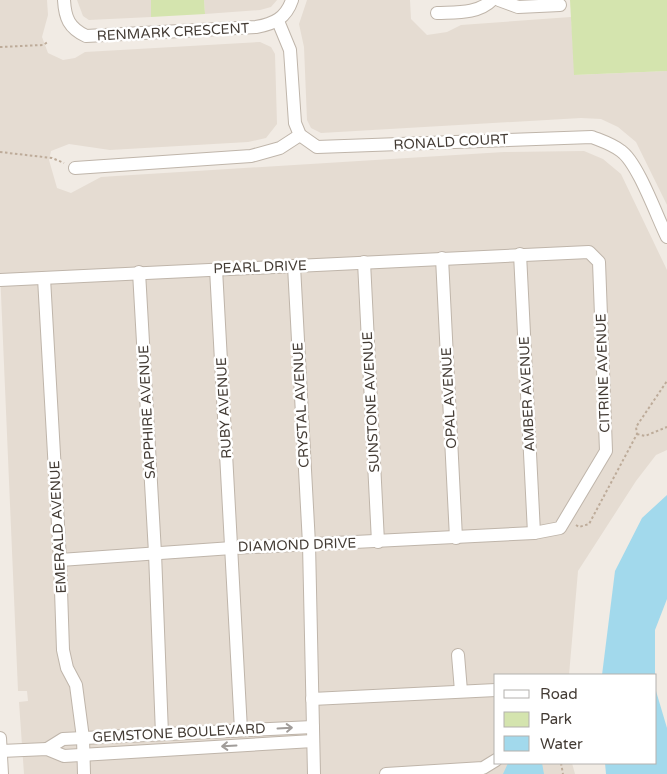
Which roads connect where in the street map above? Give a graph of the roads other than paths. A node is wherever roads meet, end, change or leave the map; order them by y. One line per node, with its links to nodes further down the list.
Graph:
1 (64, 0): 7 (street, RENMARK CRESCENT)
2 (292, 0): 7 (street)
3 (492, 0): 6 (street)
4 (498, 0): 5 (street)
5 (560, 5)
6 (437, 13)
7 (278, 21): 8 (street)
8 (300, 135): 9 (street); 10 (street, RONALD COURT)
9 (75, 168)
10 (667, 237)
11 (520, 254): 12 (street, PEARL DRIVE); 19 (street, AMBER AVENUE); 19 (street, CITRINE AVENUE)
12 (442, 258): 13 (street, PEARL DRIVE); 20 (street, OPAL AVENUE)
13 (364, 262): 14 (street, PEARL DRIVE); 21 (street, SUNSTONE AVENUE)
14 (294, 266): 15 (street, PEARL DRIVE); 22 (street, CRYSTAL AVENUE)
15 (216, 269): 16 (street, PEARL DRIVE); 23 (street, RUBY AVENUE)
16 (139, 272): 17 (street, PEARL DRIVE); 24 (street, SAPPHIRE AVENUE)
17 (44, 278): 18 (street, PEARL DRIVE); 25 (street, EMERALD AVENUE)
18 (0, 280)
19 (534, 533): 20 (street, DIAMOND DRIVE)
20 (456, 538): 21 (street, DIAMOND DRIVE)
21 (378, 542): 22 (street, DIAMOND DRIVE)
22 (309, 544): 23 (street, DIAMOND DRIVE); 29 (street, CRYSTAL AVENUE)
23 (232, 548): 24 (street, DIAMOND DRIVE); 31 (street, RUBY AVENUE)
24 (155, 553): 25 (street, DIAMOND DRIVE); 32 (street, SAPPHIRE AVENUE)
25 (60, 560): 34 (street, EMERALD AVENUE)
26 (458, 655): 28 (street)
27 (494, 690): 28 (street)
28 (461, 691): 29 (street)
29 (312, 699): 30 (street, CRYSTAL AVENUE)
30 (313, 727): 31 (street, GEMSTONE BOULEVARD, one-way to 30); 35 (street, CRYSTAL AVENUE)
31 (241, 730): 32 (street, GEMSTONE BOULEVARD)
32 (162, 734): 34 (street, GEMSTONE BOULEVARD)
33 (0, 738): 37 (street)
34 (83, 738): 36 (street, GEMSTONE BOULEVARD); 38 (street, EMERALD AVENUE)
35 (313, 741): 38 (street, GEMSTONE BOULEVARD, one-way to 38); 42 (street, CRYSTAL AVENUE)
36 (47, 749): 37 (street, GEMSTONE BOULEVARD); 38 (street, GEMSTONE BOULEVARD)
37 (1, 751): 40 (street)
38 (83, 755): 41 (street, EMERALD AVENUE)
39 (494, 761): 43 (street)
40 (2, 774)
41 (84, 774)
42 (314, 774)
43 (386, 774)

